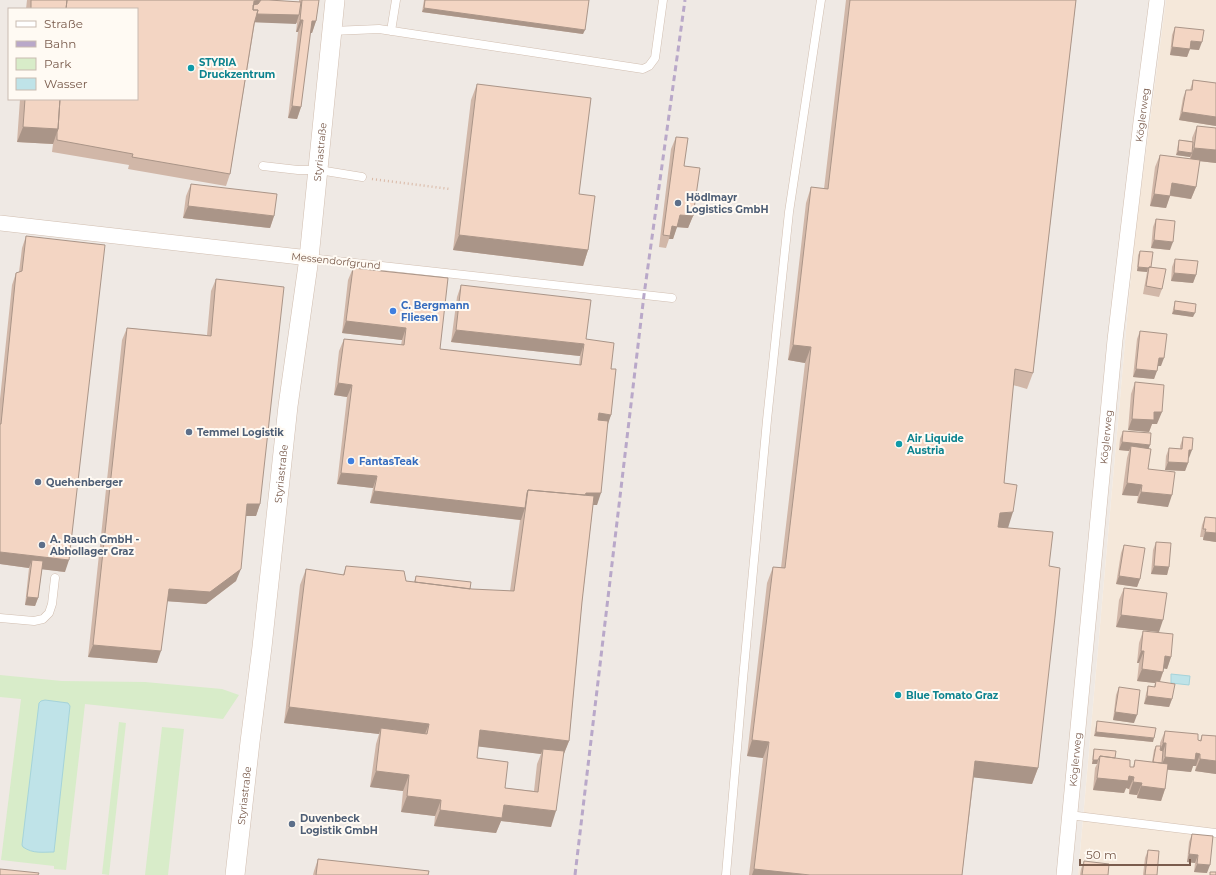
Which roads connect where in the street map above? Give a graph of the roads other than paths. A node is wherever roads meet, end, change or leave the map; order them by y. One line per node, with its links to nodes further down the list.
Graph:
1 (335, 0): 6 (street, Styriastraße)
2 (396, 0): 7 (lane)
3 (663, 0): 7 (lane)
4 (821, 0): 19 (lane)
5 (1157, 0): 16 (street, Köglerweg)
6 (332, 31): 7 (lane); 9 (street, Styriastraße)
7 (391, 31)
8 (263, 166): 9 (lane)
9 (318, 170): 10 (lane); 12 (street, Styriastraße)
10 (362, 177)
11 (0, 223): 12 (street, Messendorfgrund)
12 (309, 258): 13 (lane, Messendorfgrund); 18 (street, Styriastraße)
13 (672, 298)
14 (55, 578): 15 (lane)
15 (0, 618)
16 (1069, 815): 17 (lane); 20 (street, Köglerweg)
17 (1216, 833)
18 (235, 875)
19 (726, 875)
20 (1064, 875)

